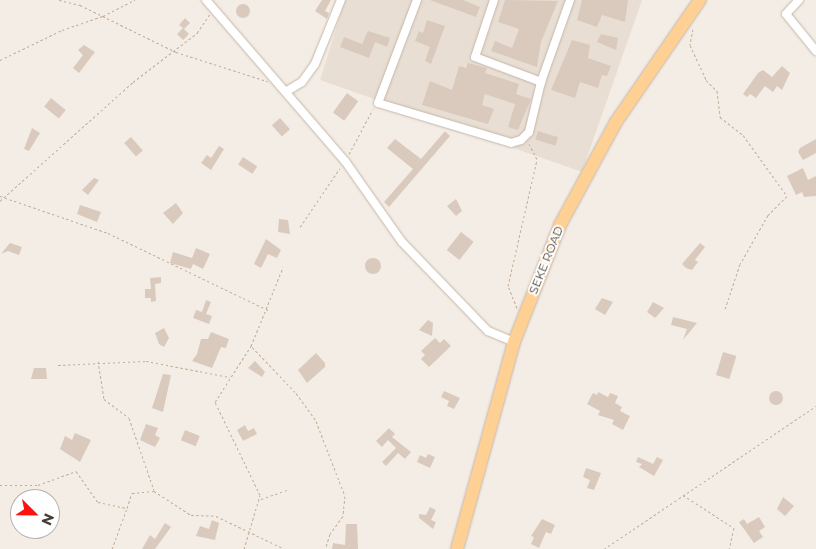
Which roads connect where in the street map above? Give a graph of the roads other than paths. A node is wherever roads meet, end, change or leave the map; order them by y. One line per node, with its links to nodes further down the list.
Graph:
1 (206, 0): 10 (street)
2 (341, 0): 10 (street)
3 (417, 0): 9 (street)
4 (494, 0): 9 (street)
5 (570, 0): 9 (street)
6 (700, 0): 11 (main road, SEKE ROAD)
7 (799, 0): 8 (street)
8 (816, 51)
9 (541, 82)
10 (286, 89): 11 (street)
11 (514, 342): 12 (main road, SEKE ROAD)
12 (457, 549)

